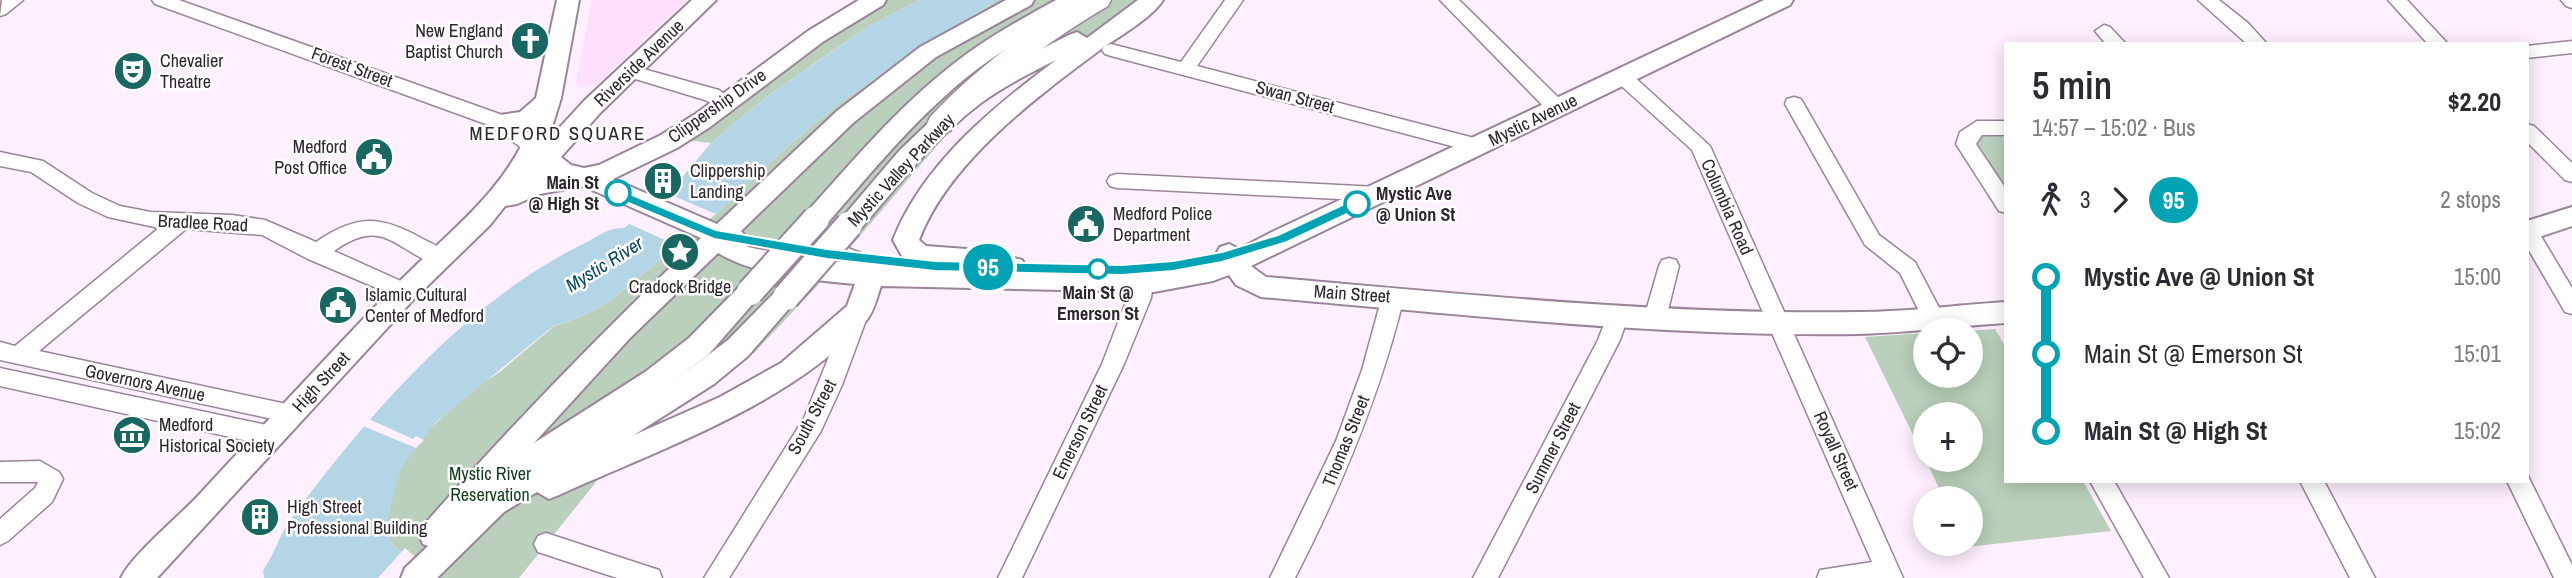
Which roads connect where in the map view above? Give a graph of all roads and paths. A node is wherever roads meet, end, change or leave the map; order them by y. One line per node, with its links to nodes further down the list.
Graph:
1 (14, 0): 15 (street)
2 (161, 0): 28 (street, Forest Street)
3 (568, 0): 24 (main road)
4 (705, 0): 22 (main road, Riverside Avenue)
5 (875, 0): 25 (main road, Clippership Drive)
6 (1023, 0): 48 (main road)
7 (1073, 0): 84 (main road, Mystic Valley Parkway, bridge)
8 (1099, 0): 29 (highway)
9 (1150, 0): 29 (main road, Mystic Valley Parkway); 55 (main road)
10 (1234, 0): 21 (street)
11 (1449, 0): 27 (street)
12 (1782, 0): 23 (main road, Mystic Avenue)
13 (2207, 0): 16 (street)
14 (2396, 0): 17 (street)
15 (0, 10)
16 (2256, 42)
17 (2437, 42)
18 (2572, 47): 20 (street)
19 (1111, 50): 21 (street, Swan Street)
20 (2529, 52)
21 (1186, 69): 33 (street, Swan Street)
22 (629, 71): 25 (street); 31 (main road, Riverside Avenue)
23 (1623, 77): 27 (main road, Mystic Avenue); 70 (street, Columbia Road)
24 (549, 98): 28 (main road); 35 (main road)
25 (726, 103): 34 (main road, Clippership Drive)
26 (1794, 104): 67 (street)
27 (1557, 108): 33 (main road, Mystic Avenue)
28 (501, 122): 35 (street, Forest Street)
29 (940, 124): 81 (main road, Mystic Valley Parkway, bridge)
30 (2004, 128): 43 (street)
31 (568, 133): 35 (main road, Riverside Avenue); 38 (main road)
32 (2529, 133): 37 (street)
33 (1478, 146): 40 (main road, Mystic Avenue)
34 (657, 148): 38 (main road, Clippership Drive); 42 (main road)
35 (541, 153): 38 (main road); 41 (main road, High Street); 45 (main road, High Street)
36 (0, 159): 46 (street, Bradlee Road)
37 (2572, 175)
38 (586, 177): 41 (main road, Clippership Drive); 42 (main road)
39 (1117, 181): 40 (street)
40 (1378, 194): 52 (main road, Mystic Avenue)
41 (508, 198): 45 (main road, High Street)
42 (640, 203): 48 (main road)
43 (2004, 203)
44 (2572, 216): 47 (main road)
45 (481, 218): 53 (main road, High Street)
46 (179, 223): 50 (street, Bradlee Road); 71 (street)
47 (2529, 230)
48 (709, 232): 51 (main road); 56 (main road); 84 (main road)
49 (2529, 234): 62 (street)
50 (315, 253): 53 (street); 59 (street, Bradlee Road)
51 (848, 256): 55 (main road); 56 (street)
52 (1239, 256): 55 (main road); 57 (main road); 58 (main road, Main Street); 60 (main road)
53 (440, 258): 59 (main road, High Street)
54 (1668, 266): 66 (street)
55 (1013, 267)
56 (872, 275): 57 (main road); 63 (main road, South Street)
57 (1149, 282): 58 (main road); 90 (street, Emerson Street)
58 (1277, 290): 60 (main road, Main Street)
59 (405, 292): 75 (main road, High Street)
60 (1331, 292): 61 (main road, Main Street)
61 (1393, 297): 65 (main road, Main Street); 91 (street, Thomas Street)
62 (2572, 306)
63 (858, 312): 81 (main road); 85 (street, South Street)
64 (2004, 312): 68 (main road, Main Street)
65 (1617, 317): 66 (main road, Main Street); 92 (street, Summer Street)
66 (1655, 318): 70 (main road, Main Street)
67 (1933, 318)
68 (1944, 318)
69 (1913, 320): 70 (main road, Main Street)
70 (1780, 324): 86 (street, Royall Street)
71 (9, 353): 73 (street, Governors Avenue)
72 (0, 376): 74 (street, Governors Avenue)
73 (150, 384): 74 (street); 75 (street, Governors Avenue)
74 (131, 405): 76 (street, Governors Avenue)
75 (291, 414): 76 (main road, High Street)
76 (271, 436): 87 (main road, High Street)
77 (0, 472): 82 (street)
78 (2103, 483): 94 (street)
79 (2313, 483): 95 (street)
80 (2520, 483): 96 (street)
81 (494, 503): 84 (main road, Mystic Valley Parkway)
82 (0, 534)
83 (546, 544): 89 (street)
84 (427, 555): 88 (main road, Mystic Valley Parkway)
85 (725, 575)
86 (1889, 575): 93 (street)
87 (136, 578)
88 (395, 578)
89 (650, 578)
90 (1010, 578)
91 (1282, 578)
92 (1485, 578)
93 (1829, 578)
94 (2157, 578)
95 (2363, 578)
96 (2566, 578)

